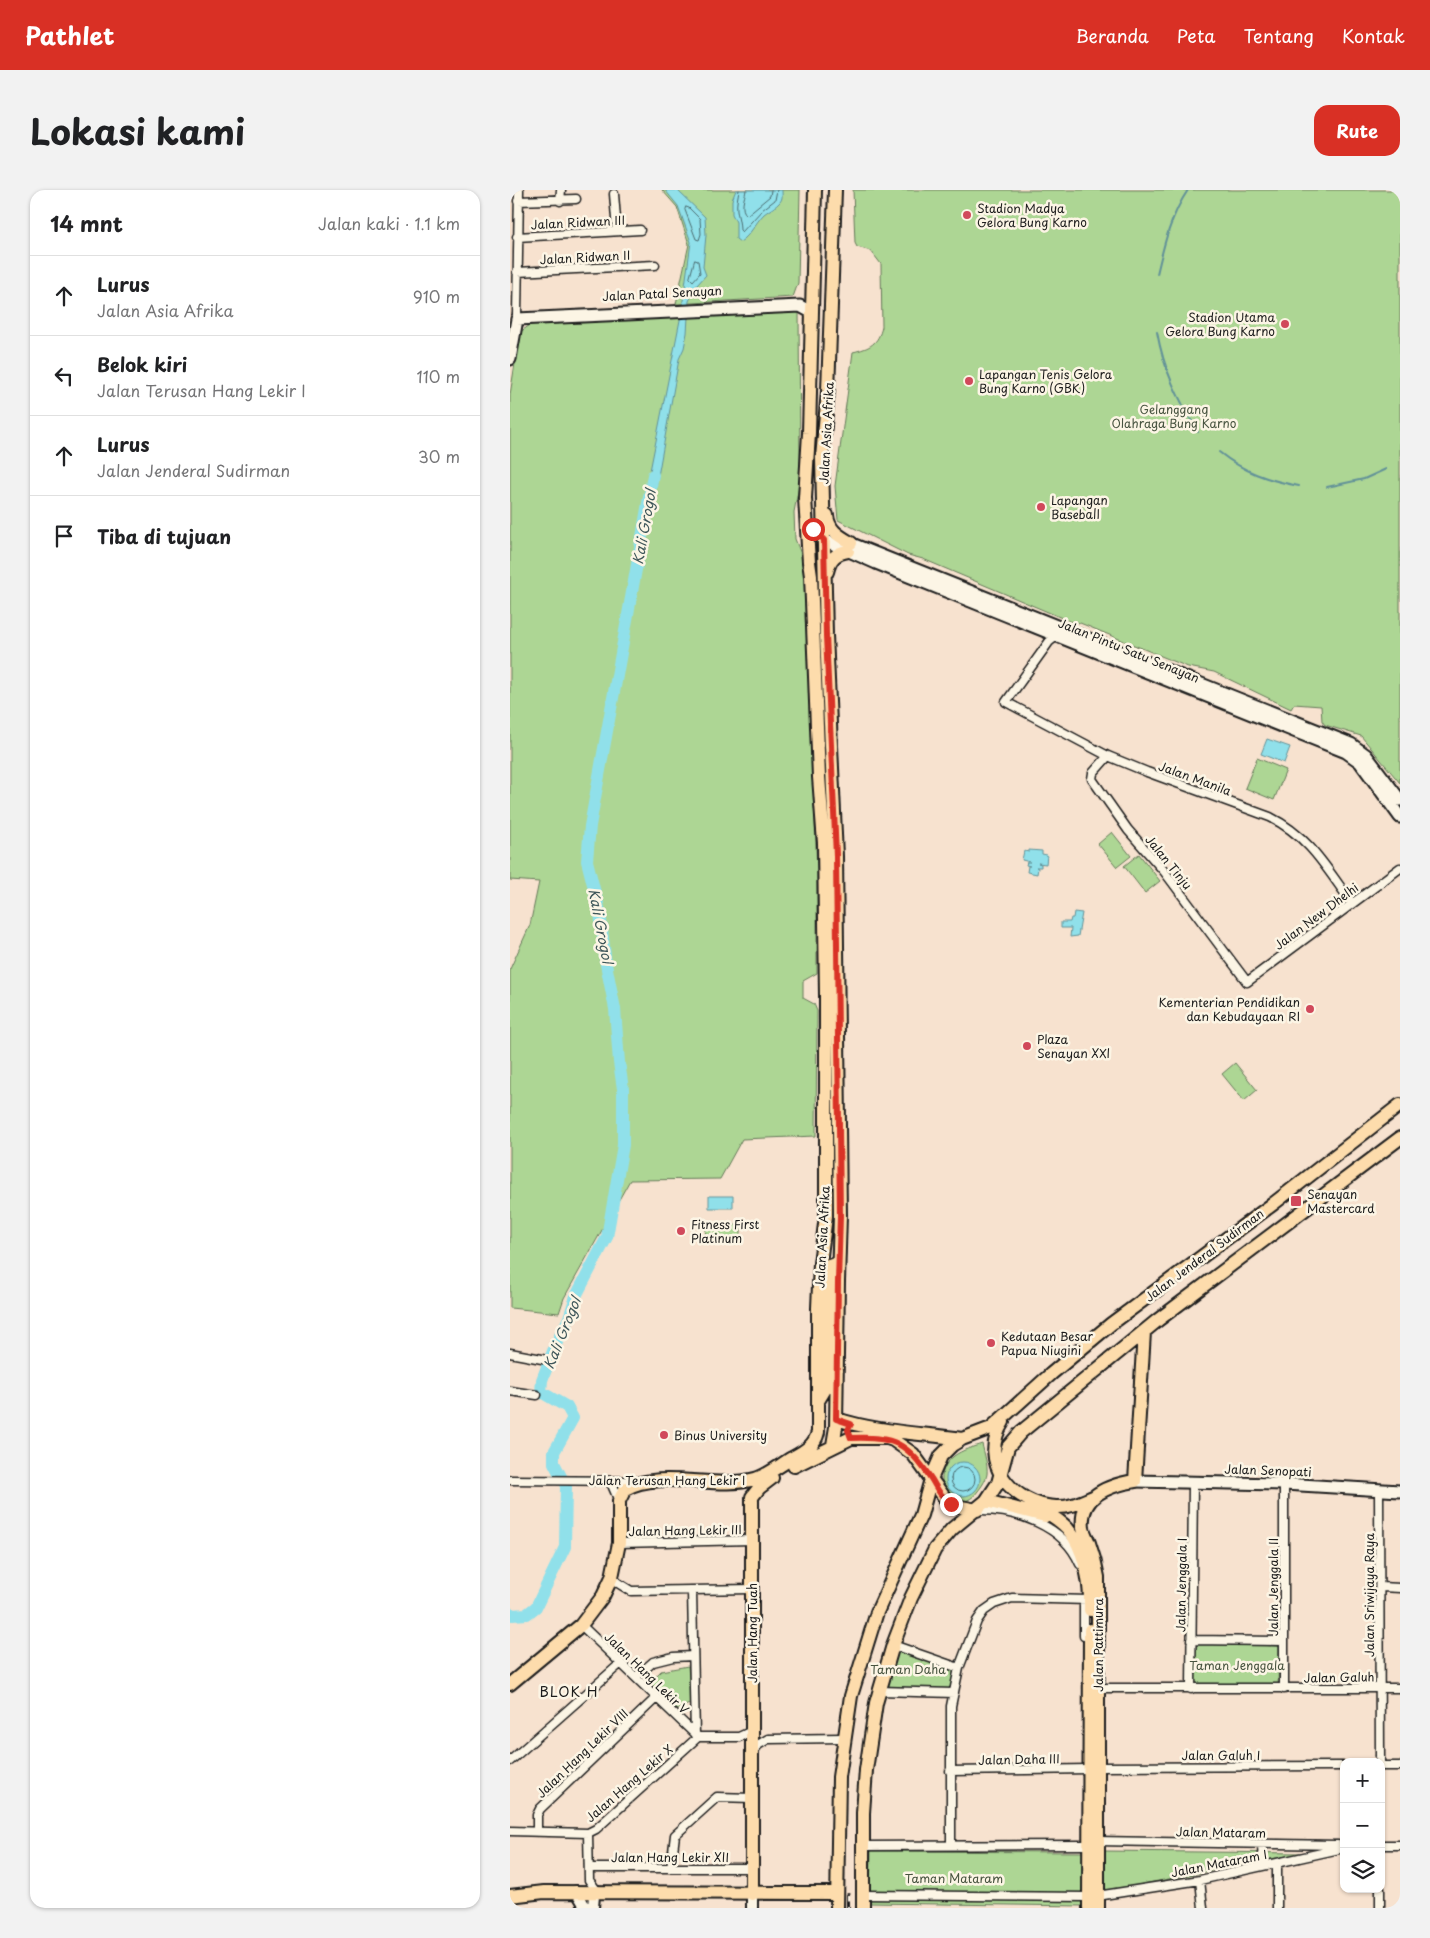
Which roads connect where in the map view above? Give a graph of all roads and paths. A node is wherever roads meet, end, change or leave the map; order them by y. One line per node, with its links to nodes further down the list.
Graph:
1 (519, 190): 7 (street)
2 (561, 190): 8 (street)
3 (815, 190): 14 (main road, Jalan Asia Afrika)
4 (834, 190): 19 (main road, Jalan Asia Afrika)
5 (614, 194): 10 (street)
6 (576, 199): 8 (street)
7 (518, 201): 8 (street); 11 (street)
8 (560, 201)
9 (640, 230): 10 (street, Jalan Ridwan III)
10 (617, 231): 11 (street, Jalan Ridwan III)
11 (517, 237): 13 (street)
12 (655, 265): 13 (street, Jalan Ridwan II)
13 (517, 272): 17 (street)
14 (812, 288): 15 (main road, Jalan Patal Senayan); 16 (main road, Jalan Asia Afrika)
15 (690, 308): 16 (main road, Jalan Patal Senayan); 17 (main road, Jalan Patal Senayan)
16 (811, 312): 20 (main road, Jalan Asia Afrika)
17 (514, 318): 18 (main road)
18 (510, 359)
19 (826, 418): 20 (main road); 22 (main road, Jalan Asia Afrika); 23 (main road)
20 (809, 433): 21 (main road, Jalan Asia Afrika)
21 (808, 464): 22 (main road); 24 (main road, Jalan Asia Afrika)
22 (822, 537): 23 (main road, Jalan Pintu Satu Senayan); 24 (main road); 25 (main road, Jalan Asia Afrika)
23 (849, 547): 25 (main road); 26 (main road, Jalan Pintu Satu Senayan)
24 (811, 576): 27 (main road, Jalan Asia Afrika)
25 (825, 581): 27 (main road, Jalan Asia Afrika)
26 (1050, 631): 28 (street, Jalan Manila); 29 (main road, Jalan Pintu Satu Senayan); 30 (main road, Jalan Pintu Satu Senayan)
27 (820, 635): 34 (main road, Jalan Asia Afrika)
28 (1108, 756): 32 (street, Jalan Manila); 33 (street, Jalan Tinju)
29 (1400, 800)
30 (1400, 817)
31 (1400, 868): 32 (street, Jalan New Dhelhi)
32 (1352, 903): 33 (street, Jalan New Dhelhi)
33 (1246, 982)
34 (832, 983): 37 (main road, Jalan Asia Afrika); 43 (main road, Jalan Asia Afrika)
35 (1400, 1106): 44 (main road, Jalan Jenderal Sudirman)
36 (1400, 1138): 38 (main road, Jalan Jenderal Sudirman)
37 (838, 1263): 43 (main road); 46 (main road, Jalan Asia Afrika)
38 (1144, 1332): 53 (main road, Jalan Jenderal Sudirman); 57 (main road)
39 (510, 1353): 40 (street)
40 (542, 1359)
41 (510, 1391): 42 (street)
42 (537, 1395)
43 (818, 1401): 45 (main road, Jalan Asia Afrika)
44 (1012, 1409): 50 (main road); 53 (main road)
45 (818, 1415): 59 (main road, Jalan Terusan Hang Lekir I)
46 (836, 1419): 47 (main road); 52 (main road)
47 (851, 1424): 48 (main road); 49 (main road)
48 (924, 1435): 50 (main road); 51 (main road)
49 (851, 1438): 51 (main road); 52 (main road)
50 (962, 1439): 54 (main road)
51 (893, 1440): 54 (main road)
52 (833, 1445): 64 (main road)
53 (1000, 1472): 67 (main road); 68 (main road, Jalan Jenderal Sudirman)
54 (931, 1479): 68 (main road); 97 (main road)
55 (510, 1480): 56 (street, Jalan Terusan Hang Lekir I)
56 (608, 1481): 58 (street, Jalan Terusan Hang Lekir I); 66 (street)
57 (1136, 1481): 60 (main road, Jalan Senopati); 65 (main road)
58 (645, 1482): 59 (main road, Jalan Terusan Hang Lekir I); 66 (main road)
59 (733, 1482): 64 (main road)
60 (1193, 1482): 61 (main road, Jalan Senopati); 79 (street, Jalan Jenggala I)
61 (1284, 1484): 62 (main road, Jalan Senopati); 80 (street, Jalan Jenggala II)
62 (1379, 1489): 63 (main road, Jalan Senopati); 73 (street, Jalan Sriwijaya Raya)
63 (1400, 1491)
64 (752, 1497): 70 (main road, Jalan Hang Tuah)
65 (1093, 1497): 67 (main road); 87 (main road, Jalan Pattimura)
66 (619, 1500): 71 (main road)
67 (1032, 1503): 69 (main road, Jalan Pattimura)
68 (982, 1506): 69 (main road); 77 (street, Jalan Pattimura); 81 (main road)
69 (1055, 1519): 77 (main road, Jalan Pattimura)
70 (752, 1540): 71 (street, Jalan Hang Lekir III); 74 (main road, Jalan Hang Tuah)
71 (619, 1543): 72 (main road)
72 (612, 1577): 76 (street); 78 (main road)
73 (1381, 1587): 75 (street); 88 (street, Jalan Sriwijaya Raya)
74 (752, 1588): 76 (street); 95 (main road, Jalan Hang Tuah)
75 (1400, 1588)
76 (692, 1590): 82 (street)
77 (1087, 1600): 84 (street); 105 (main road, Jalan Pattimura)
78 (581, 1624): 83 (street, Jalan Hang Lekir V); 86 (main road)
79 (1191, 1640): 80 (street); 90 (street, Jalan Jenggala I)
80 (1284, 1641): 91 (street, Jalan Jenggala II)
81 (893, 1645): 84 (street); 92 (main road)
82 (693, 1656): 85 (street); 96 (street)
83 (621, 1663): 85 (street, Jalan Hang Lekir V); 101 (street)
84 (959, 1668): 93 (street)
85 (636, 1678): 94 (street, Jalan Hang Lekir V)
86 (510, 1684)
87 (1098, 1688): 90 (street, Jalan Galuh); 105 (main road, Jalan Pattimura)
88 (1381, 1688): 89 (street, Jalan Galuh); 91 (street, Jalan Galuh); 100 (street, Jalan Sriwijaya Raya)
89 (1400, 1688)
90 (1191, 1689): 91 (street, Jalan Galuh)
91 (1284, 1689)
92 (879, 1691): 93 (street); 116 (main road)
93 (954, 1693): 106 (street)
94 (656, 1698): 96 (street, Jalan Hang Lekir V); 109 (street, Jalan Hang Lekir VIII)
95 (752, 1729): 96 (street); 98 (street); 99 (main road, Jalan Hang Tuah)
96 (697, 1736): 110 (street, Jalan Hang Lekir X)
97 (844, 1738): 98 (street); 128 (main road)
98 (768, 1740): 99 (street)
99 (753, 1752): 107 (main road, Jalan Hang Tuah)
100 (1380, 1758)
101 (510, 1761)
102 (1340, 1766): 105 (street, Jalan Galuh I)
103 (1385, 1766): 104 (street)
104 (1400, 1766)
105 (1090, 1769): 106 (street, Jalan Daha III); 111 (main road, Jalan Pattimura)
106 (950, 1771): 113 (street)
107 (752, 1798): 122 (street); 123 (main road, Jalan Hang Tuah)
108 (510, 1831): 109 (street)
109 (536, 1831): 110 (street)
110 (588, 1833): 121 (street, Jalan Hang Lekir X)
111 (1089, 1844): 112 (street, Jalan Mataram); 113 (street, Jalan Mataram); 133 (main road, Jalan Pattimura)
112 (1262, 1844): 117 (street, Jalan Mataram); 120 (street)
113 (951, 1845): 116 (street, Jalan Mataram)
114 (1385, 1845): 115 (street)
115 (1400, 1845)
116 (863, 1846): 132 (main road)
117 (1340, 1847)
118 (1340, 1848): 119 (street, Jalan Mataram I)
119 (1277, 1863): 120 (street, Jalan Mataram I); 139 (street)
120 (1263, 1866): 125 (street, Jalan Mataram I)
121 (589, 1868): 122 (street, Jalan Hang Lekir XII); 124 (street, Jalan Hang Lekir X)
122 (671, 1868): 123 (street, Jalan Hang Lekir XII)
123 (752, 1868): 130 (main road, Jalan Hang Tuah)
124 (589, 1880): 126 (street); 127 (street)
125 (1200, 1880): 133 (street, Jalan Mataram I); 138 (street)
126 (597, 1891): 127 (main road); 130 (main road); 135 (street)
127 (576, 1892): 131 (main road); 134 (street)
128 (837, 1893): 130 (main road); 137 (main road)
129 (1380, 1893): 140 (street)
130 (752, 1894): 136 (street)
131 (510, 1896)
132 (863, 1902): 133 (street, Jalan Mataram I)
133 (1090, 1902)
134 (586, 1908)
135 (593, 1908)
136 (752, 1908)
137 (837, 1908)
138 (1203, 1908)
139 (1278, 1908)
140 (1380, 1908)

